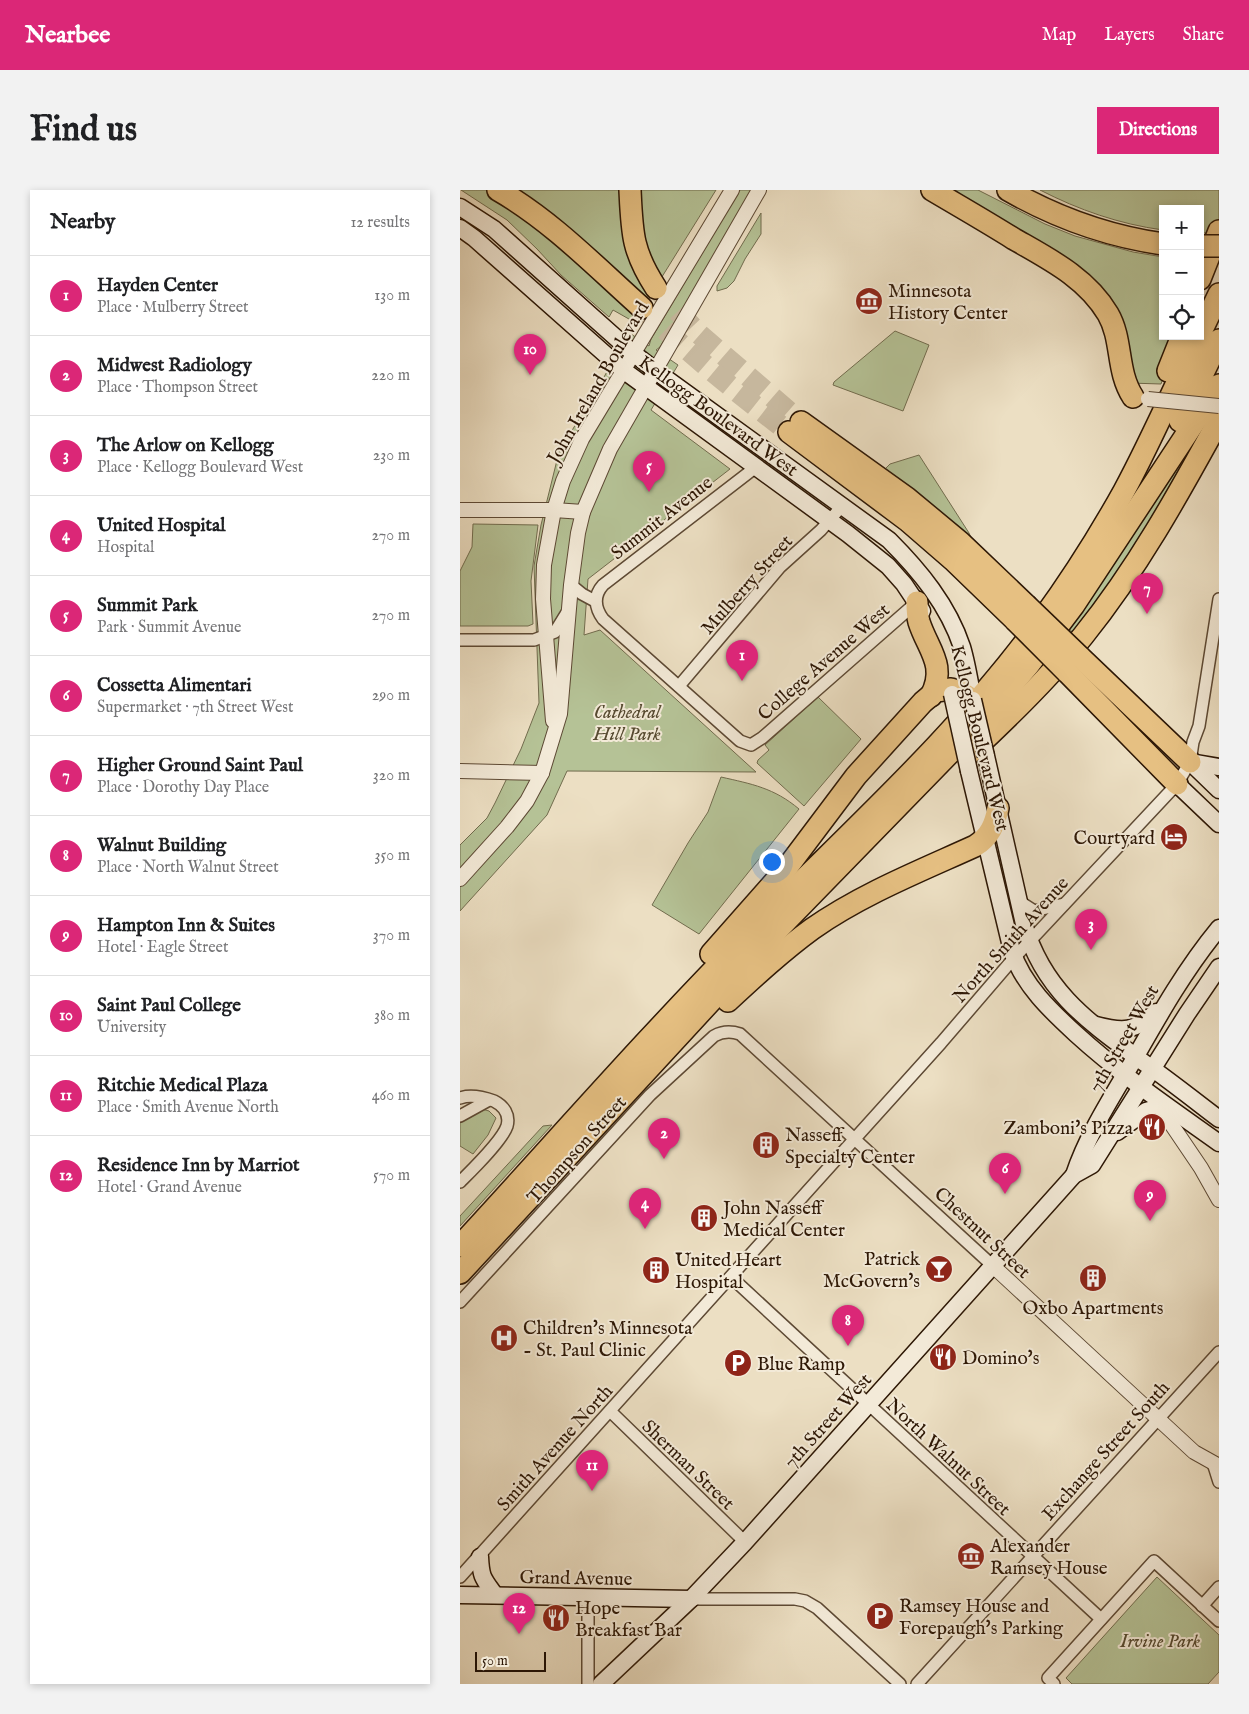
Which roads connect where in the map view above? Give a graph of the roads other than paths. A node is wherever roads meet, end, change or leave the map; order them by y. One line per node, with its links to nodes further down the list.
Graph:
1 (498, 190): 16 (highway)
2 (630, 190): 14 (highway)
3 (732, 190): 21 (street, John Ireland Boulevard)
4 (759, 190): 23 (street, John Ireland Boulevard)
5 (932, 190): 26 (highway)
6 (996, 190): 9 (highway)
7 (1008, 190): 9 (highway)
8 (460, 207): 21 (main road, Kellogg Boulevard West)
9 (1051, 213): 12 (highway)
10 (460, 228): 22 (main road, Kellogg Boulevard West)
11 (1219, 231): 13 (highway)
12 (1159, 243)
13 (1204, 270)
14 (656, 288)
15 (1219, 294): 17 (highway)
16 (642, 308)
17 (1204, 326)
18 (1180, 340): 31 (highway)
19 (1198, 340): 31 (highway)
20 (1219, 340): 37 (highway)
21 (633, 353): 22 (street, John Ireland Boulevard); 23 (main road, Kellogg Boulevard West)
22 (623, 370): 25 (main road, Kellogg Boulevard West); 34 (street, John Ireland Boulevard)
23 (655, 370): 25 (street, John Ireland Boulevard); 32 (main road, Kellogg Boulevard West)
24 (1219, 385): 37 (highway)
25 (645, 386): 30 (main road, Kellogg Boulevard West); 35 (street, John Ireland Boulevard)
26 (1140, 398): 27 (street, bridge)
27 (1219, 406)
28 (1219, 420): 58 (highway)
29 (795, 427): 45 (highway, bridge)
30 (756, 467): 36 (main road, Kellogg Boulevard West); 39 (street, Summit Avenue)
31 (1123, 493): 72 (highway)
32 (842, 506): 36 (street, Mulberry Street); 47 (main road, Kellogg Boulevard West)
33 (460, 510): 34 (street)
34 (554, 510): 35 (street); 43 (street, John Ireland Boulevard)
35 (583, 512): 38 (street, John Ireland Boulevard)
36 (830, 521): 40 (main road, Kellogg Boulevard West); 46 (street, Mulberry Street)
37 (1119, 536): 58 (highway)
38 (571, 585): 39 (street); 42 (street, John Ireland Boulevard)
39 (595, 601): 46 (street)
40 (917, 602): 46 (street, College Avenue West); 47 (main road, Kellogg Boulevard West); 48 (highway)
41 (1219, 604): 50 (street, North Smith Avenue)
42 (568, 612): 43 (street); 49 (street, John Ireland Boulevard)
43 (546, 636): 44 (street); 49 (street, John Ireland Boulevard)
44 (460, 640)
45 (1074, 665): 50 (highway); 54 (highway)
46 (679, 686)
47 (960, 690): 48 (highway); 56 (main road, Kellogg Boulevard West, bridge); 59 (main road, Kellogg Boulevard West, bridge)
48 (931, 696): 72 (highway)
49 (554, 729): 53 (street, John Ireland Boulevard)
50 (1190, 762): 51 (main road); 54 (street, North Smith Avenue); 55 (main road)
51 (1219, 766)
52 (460, 771): 53 (street)
53 (542, 773): 60 (street)
54 (1177, 784): 57 (main road); 62 (street, North Smith Avenue)
55 (1219, 790)
56 (998, 808): 59 (highway); 61 (main road, Kellogg Boulevard West)
57 (1219, 824)
58 (873, 834): 70 (highway)
59 (985, 840): 65 (main road, Kellogg Boulevard West); 70 (highway)
60 (460, 879)
61 (1020, 902): 62 (street); 64 (main road, Kellogg Boulevard West)
62 (1064, 904): 64 (street, North Smith Avenue)
63 (1219, 928): 67 (main road, 7th Street West)
64 (1029, 941): 65 (street, North Smith Avenue); 68 (main road, Kellogg Boulevard West)
65 (1014, 958): 74 (main road, Kellogg Boulevard West); 82 (street, North Smith Avenue)
66 (1219, 967): 73 (main road, 7th Street West)
67 (1165, 1003): 68 (main road); 71 (main road, 7th Street West)
68 (1092, 1024): 71 (main road, Kellogg Boulevard West)
69 (727, 1032): 82 (street, Chestnut Street); 91 (street, Thompson Street)
70 (678, 1038): 89 (highway)
71 (1136, 1056): 73 (main road, Kellogg Boulevard West); 74 (main road, 7th Street West)
72 (626, 1062): 87 (highway)
73 (1152, 1068): 75 (main road, 7th Street West); 80 (main road, Kellogg Boulevard West)
74 (1124, 1075): 75 (main road, Kellogg Boulevard West); 84 (main road, 7th Street West)
75 (1146, 1091): 78 (main road, Kellogg Boulevard West); 81 (main road, 7th Street West)
76 (460, 1098): 77 (street)
77 (489, 1100): 79 (street); 85 (street)
78 (1168, 1111): 81 (main road); 83 (main road, Kellogg Boulevard West); 86 (street)
79 (460, 1116)
80 (1219, 1119)
81 (1110, 1137): 84 (main road, 7th Street West)
82 (854, 1139): 88 (street, Chestnut Street); 90 (street, Smith Avenue North)
83 (1219, 1143)
84 (1074, 1175): 88 (main road, 7th Street West)
85 (460, 1182)
86 (1219, 1200)
87 (460, 1246)
88 (993, 1266): 93 (main road, 7th Street West); 95 (street, Chestnut Street)
89 (460, 1273)
90 (731, 1276): 93 (street, North Walnut Street); 94 (street, Smith Avenue North)
91 (460, 1302)
92 (1219, 1352): 95 (street, Exchange Street South)
93 (868, 1405): 98 (main road, 7th Street West); 100 (street, North Walnut Street)
94 (610, 1411): 98 (street, Sherman Street); 99 (street, Smith Avenue North)
95 (1157, 1419): 96 (street, Chestnut Street); 100 (street, Exchange Street South)
96 (1216, 1465): 97 (street, Chestnut Street)
97 (1219, 1482)
98 (745, 1542): 106 (main road, 7th Street West)
99 (480, 1556): 101 (street, Smith Avenue North); 104 (main road)
100 (1032, 1556): 108 (street, North Walnut Street); 113 (street, Exchange Street South)
101 (460, 1577)
102 (1219, 1587): 107 (street)
103 (460, 1595): 104 (main road, Grand Avenue)
104 (495, 1595): 105 (main road, Grand Avenue)
105 (588, 1597): 106 (main road, Grand Avenue); 110 (street)
106 (691, 1598): 111 (main road, 7th Street West); 112 (street)
107 (1202, 1606): 108 (street); 109 (street)
108 (1100, 1619): 114 (street)
109 (1219, 1621)
110 (588, 1684)
111 (601, 1684)
112 (900, 1684)
113 (917, 1684)
114 (1054, 1684)

